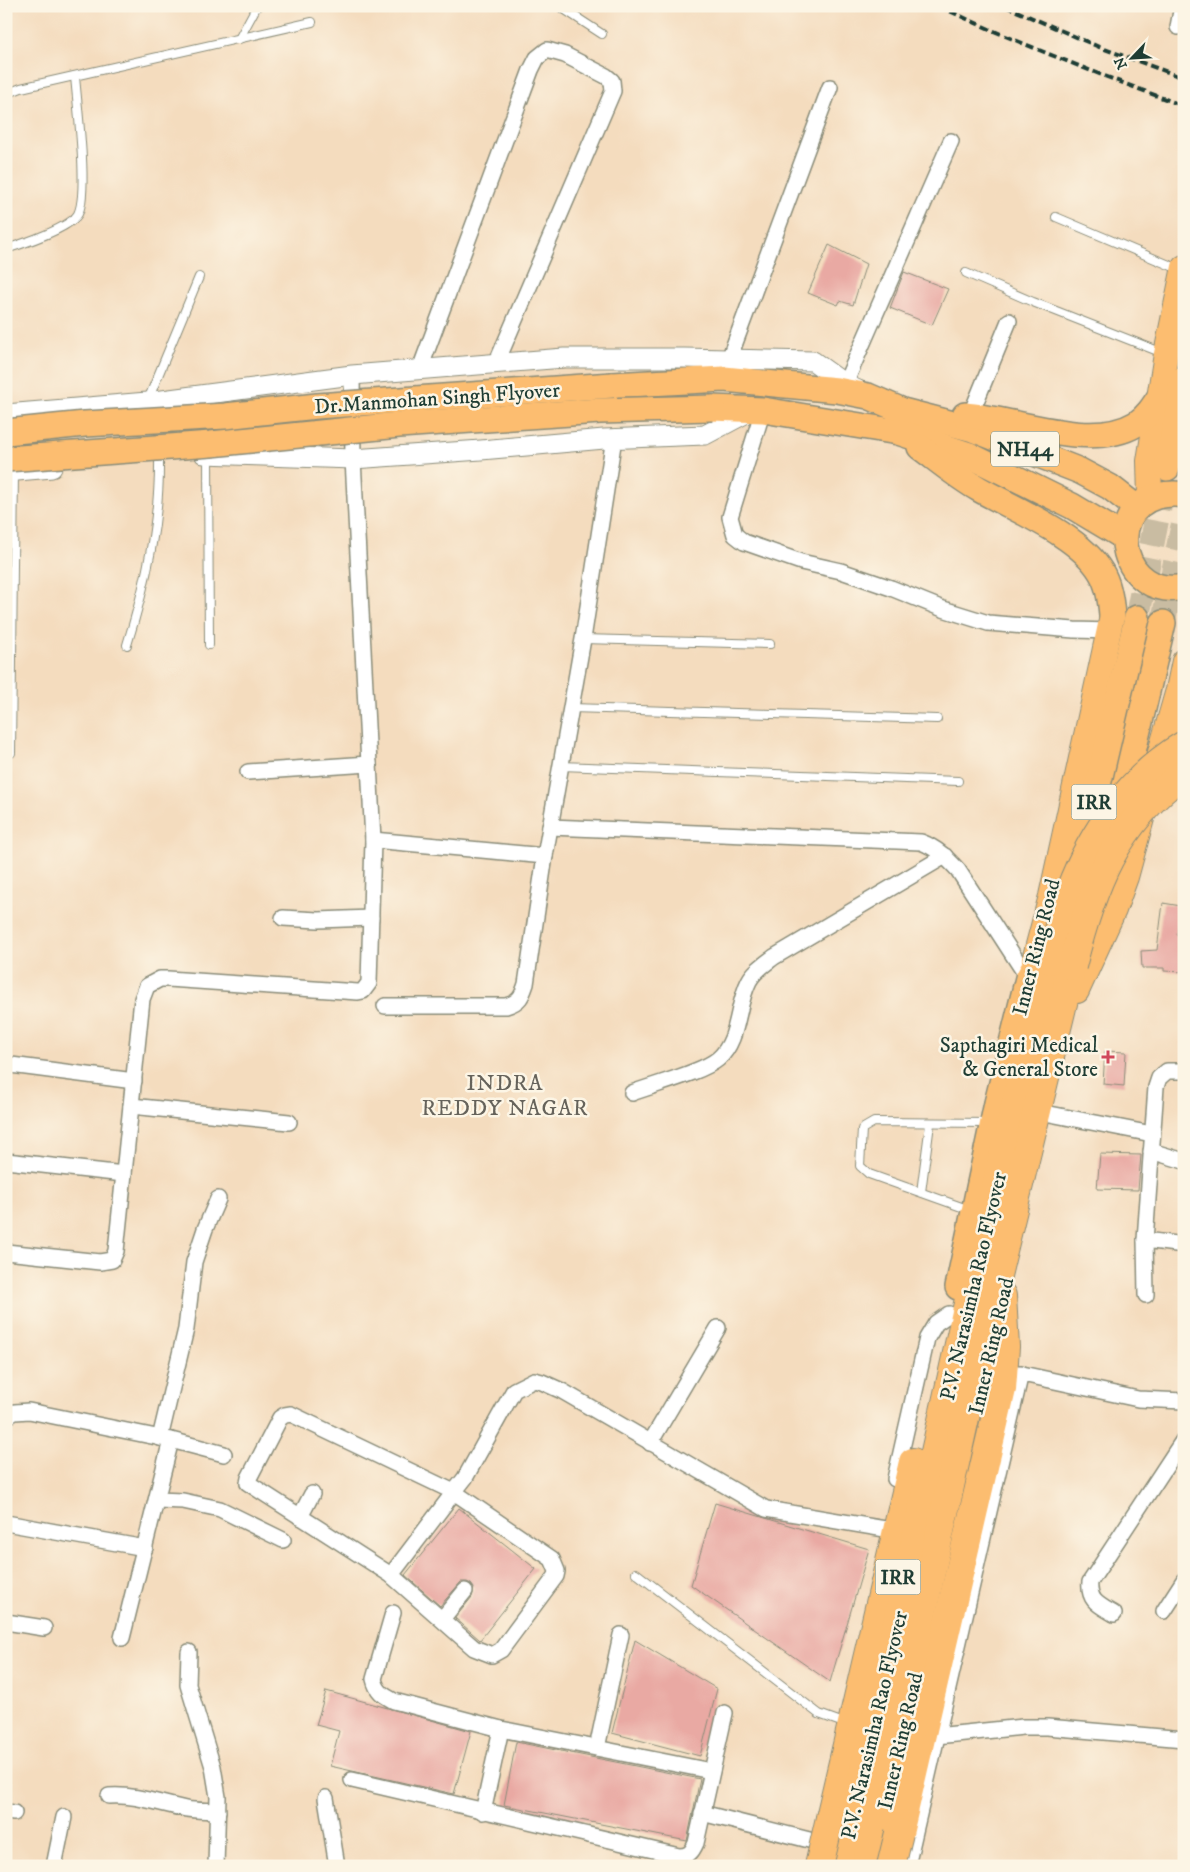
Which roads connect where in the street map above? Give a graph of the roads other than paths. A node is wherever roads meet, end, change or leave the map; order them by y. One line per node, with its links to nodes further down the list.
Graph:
1 (257, 6): 7 (lane)
2 (559, 6): 6 (lane)
3 (1182, 6): 5 (street)
4 (312, 22): 7 (lane)
5 (1178, 28)
6 (602, 34)
7 (239, 38): 8 (lane)
8 (75, 76): 10 (lane); 13 (lane)
9 (830, 87): 19 (street)
10 (6, 94)
11 (951, 141): 24 (street)
12 (1056, 217): 14 (lane)
13 (6, 249)
14 (1183, 269): 18 (main road)
15 (966, 273): 18 (lane)
16 (199, 277): 27 (lane)
17 (1009, 321): 30 (street)
18 (1166, 354): 25 (main road)
19 (729, 359): 20 (street, NH44); 24 (street, NH44)
20 (496, 364): 21 (street, NH44); 21 (street)
21 (420, 369): 22 (street, NH44)
22 (352, 375): 27 (street, NH44); 36 (street)
23 (1184, 378): 38 (highway)
24 (845, 384): 26 (street, NH44)
25 (1161, 395): 30 (highway); 40 (main road)
26 (868, 396): 31 (highway, NH44); 32 (highway, Dr.Manmohan Singh Flyover / NH44, bridge)
27 (147, 402): 29 (street, NH44)
28 (759, 409): 31 (highway, NH44); 33 (street); 37 (highway, Dr.Manmohan Singh Flyover / NH44, bridge); 44 (street)
29 (6, 414)
30 (970, 416): 31 (highway)
31 (901, 422): 40 (highway, NH44); 41 (highway, NH44); 44 (highway)
32 (6, 432)
33 (614, 438): 36 (street); 46 (street)
34 (208, 454): 35 (street); 36 (street); 49 (lane)
35 (159, 458): 37 (street); 48 (lane)
36 (353, 459): 56 (street)
37 (9, 467): 55 (lane)
38 (1168, 468)
39 (1184, 495): 40 (highway)
40 (1144, 503): 41 (highway)
41 (1124, 537): 42 (highway)
42 (1184, 587)
43 (1137, 618): 67 (highway, IRR)
44 (1111, 623): 67 (main road, Inner Ring Road / IRR)
45 (1163, 623): 68 (highway, IRR)
46 (583, 639): 47 (lane); 52 (street)
47 (770, 644)
48 (127, 645)
49 (209, 646)
50 (1184, 661): 51 (main road, Inner Ring Road / IRR)
51 (1181, 684): 68 (main road, Inner Ring Road / IRR)
52 (571, 708): 53 (lane); 57 (street)
53 (937, 719)
54 (1184, 745): 137 (highway, P.V. Narasimha Rao Flyover, bridge)
55 (12, 753)
56 (369, 764): 58 (street); 62 (street)
57 (561, 766): 60 (lane); 61 (street)
58 (248, 772)
59 (1184, 772): 138 (highway, P.V. Narasimha Rao Flyover, bridge)
60 (958, 780)
61 (550, 827): 63 (street); 64 (street)
62 (373, 840): 63 (street); 66 (street)
63 (545, 856): 69 (street)
64 (945, 856): 67 (street); 73 (street)
65 (283, 918): 66 (street)
66 (371, 918): 72 (street)
67 (1028, 978): 77 (highway, Inner Ring Road / IRR)
68 (1078, 992): 75 (highway, Inner Ring Road / IRR)
69 (385, 1006)
70 (12, 1065): 72 (street)
71 (1184, 1071): 79 (street)
72 (134, 1081): 74 (street)
73 (632, 1092)
74 (131, 1106): 76 (street); 83 (street)
75 (1045, 1113): 79 (street); 91 (highway, Inner Ring Road / IRR)
76 (289, 1122)
77 (993, 1123): 78 (lane); 86 (highway, Inner Ring Road / IRR)
78 (930, 1124): 84 (lane); 84 (lane)
79 (1152, 1134): 80 (street)
80 (1151, 1151): 82 (street); 87 (street)
81 (6, 1160): 83 (street)
82 (1184, 1161)
83 (124, 1174): 89 (street)
84 (921, 1192): 86 (lane)
85 (218, 1199): 98 (street)
86 (974, 1211): 90 (highway, Inner Ring Road / IRR)
87 (1145, 1240): 88 (street); 92 (street)
88 (1184, 1245)
89 (6, 1252)
90 (958, 1287): 93 (highway); 137 (main road, Inner Ring Road / IRR)
91 (1002, 1296): 95 (highway); 138 (main road, Inner Ring Road / IRR)
92 (1146, 1296)
93 (949, 1314): 107 (street); 137 (highway, bridge)
94 (718, 1328): 100 (street)
95 (1013, 1372): 96 (street); 126 (street, Inner Ring Road); 138 (highway, bridge)
96 (1184, 1401)
97 (6, 1417): 98 (street)
98 (166, 1439): 101 (street); 104 (street)
99 (1184, 1439): 116 (street)
100 (650, 1443): 102 (street); 107 (street)
101 (224, 1454)
102 (454, 1492): 105 (street); 111 (street); 117 (street)
103 (312, 1494): 105 (street)
104 (157, 1500): 108 (street); 109 (street)
105 (300, 1516): 111 (street)
106 (6, 1523): 109 (street)
107 (885, 1528): 124 (street)
108 (283, 1540)
109 (145, 1548): 121 (street)
110 (636, 1573): 124 (lane)
111 (391, 1575): 117 (street)
112 (1184, 1580): 114 (street)
113 (465, 1591): 117 (street)
114 (1164, 1611)
115 (393, 1612): 125 (street)
116 (1114, 1614)
117 (442, 1620)
118 (6, 1622): 119 (street)
119 (44, 1628)
120 (621, 1635): 128 (street)
121 (122, 1638)
122 (189, 1652): 133 (street)
123 (725, 1713): 129 (street)
124 (841, 1722): 137 (street)
125 (501, 1729): 128 (street); 134 (street)
126 (936, 1736): 127 (street); 142 (street, Inner Ring Road)
127 (1184, 1739)
128 (598, 1748): 129 (street)
129 (711, 1771): 136 (street)
130 (352, 1780): 134 (street)
131 (109, 1796): 133 (street)
132 (326, 1798): 141 (street)
133 (218, 1811): 140 (street)
134 (483, 1812): 136 (street)
135 (64, 1817): 139 (street)
136 (701, 1817): 137 (street); 137 (street)
137 (832, 1855)
138 (875, 1864): 142 (street)
139 (54, 1866)
140 (216, 1866)
141 (337, 1866)
142 (906, 1866)

